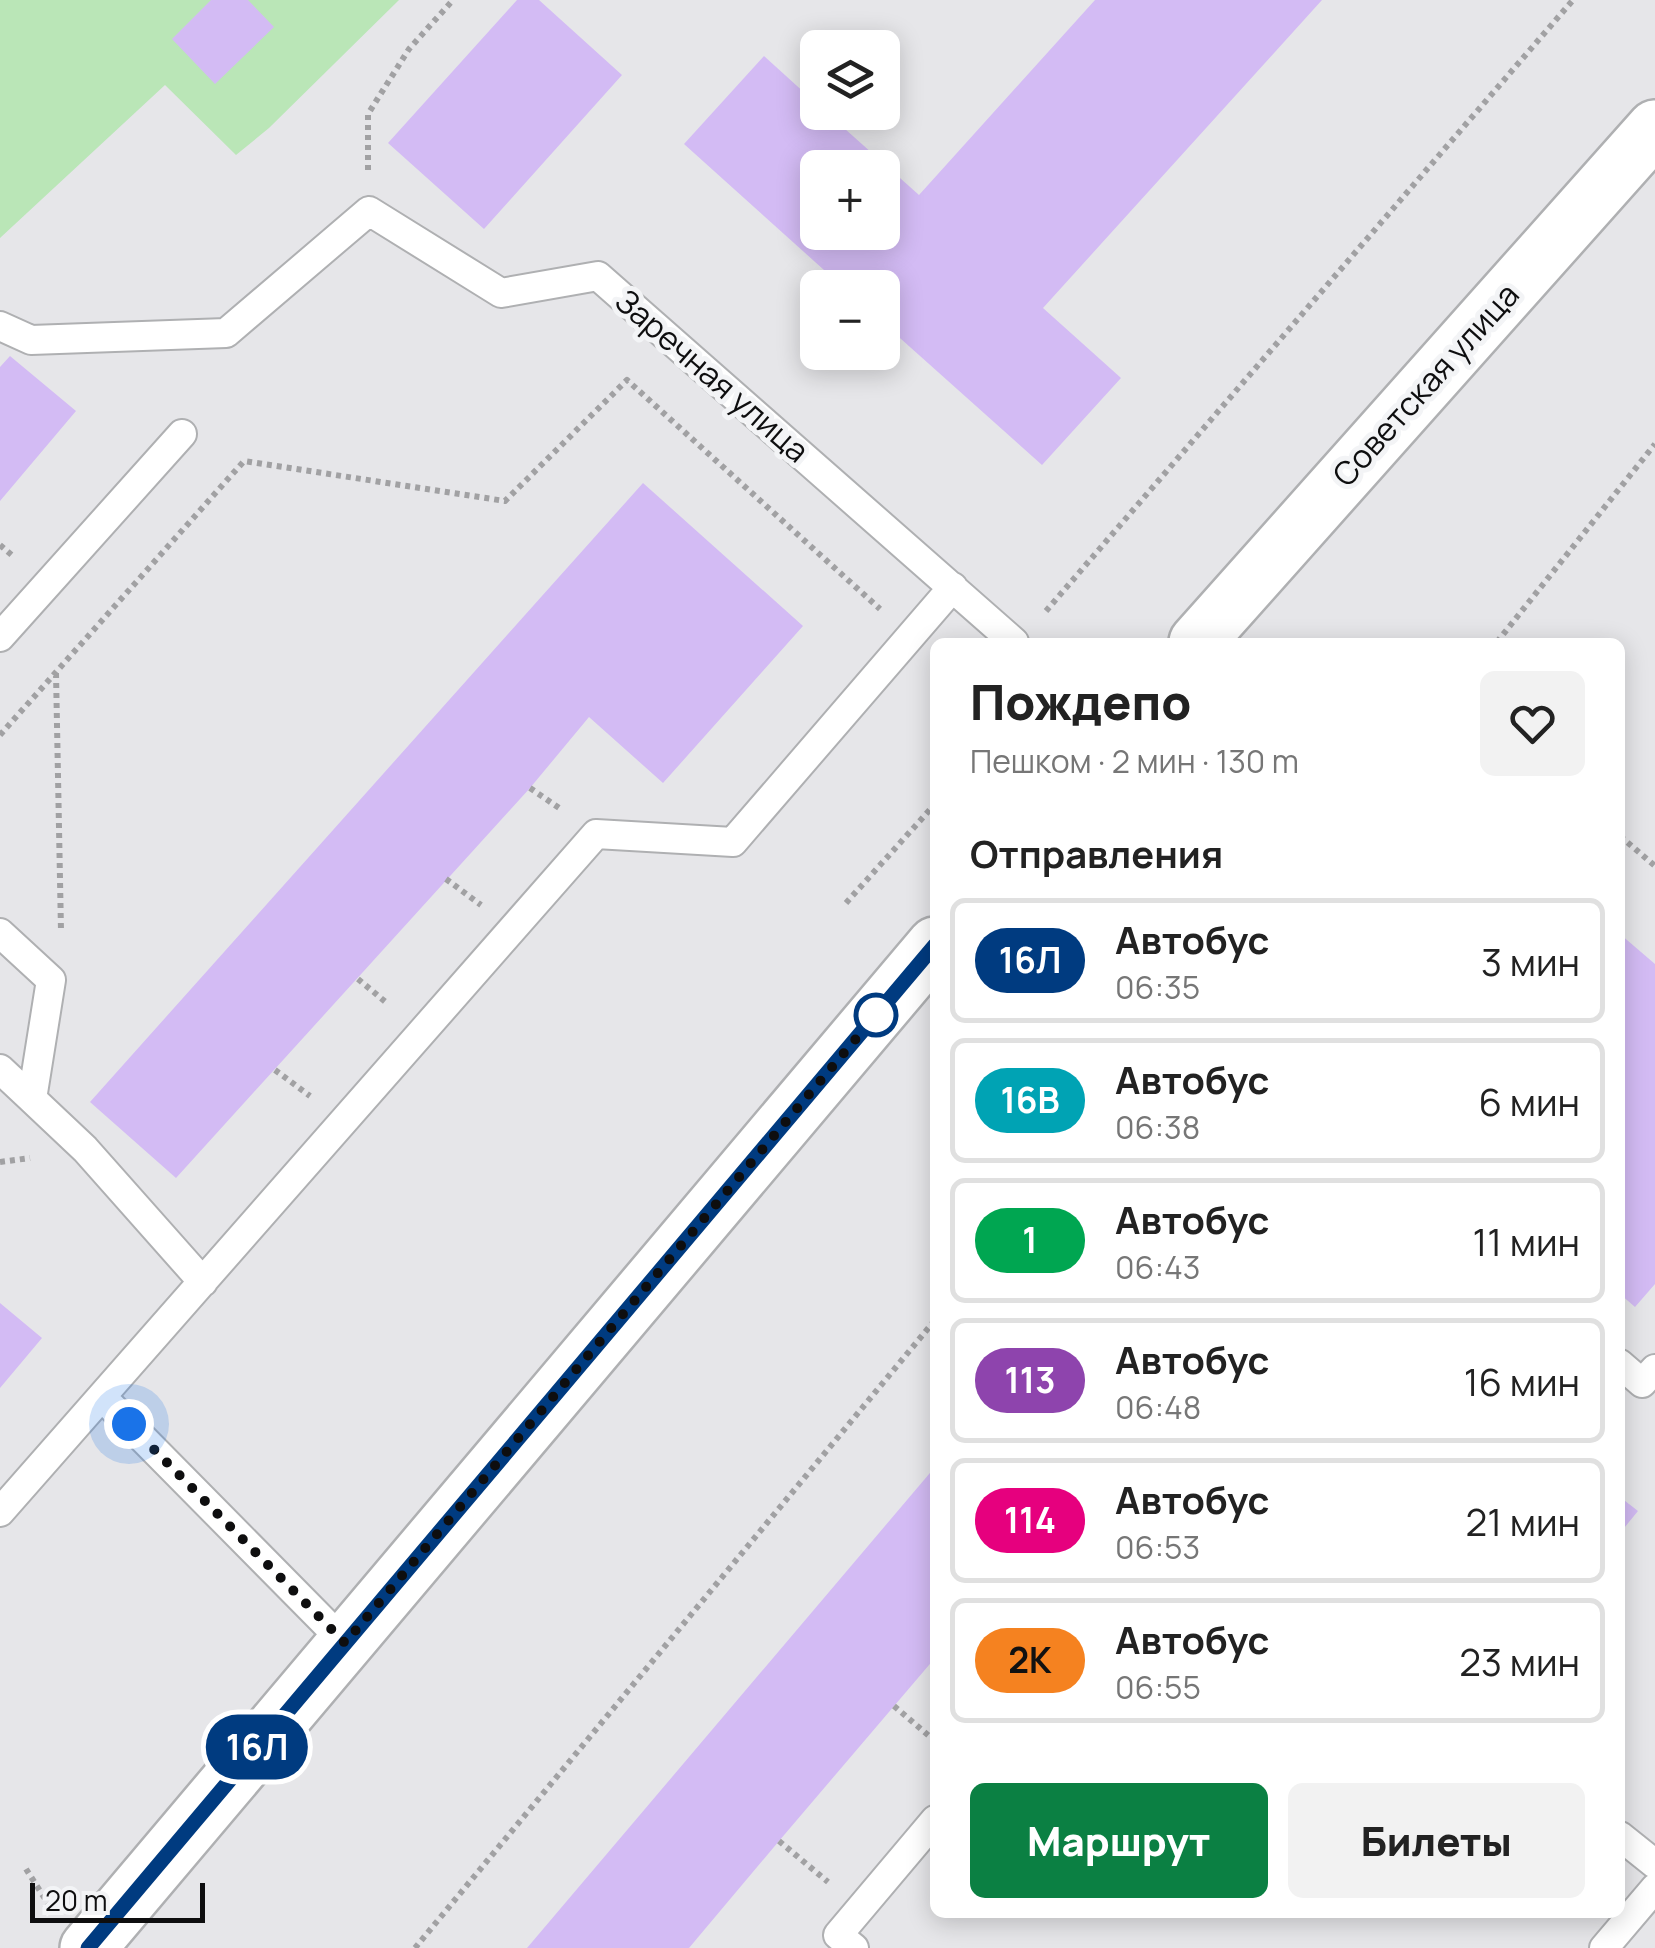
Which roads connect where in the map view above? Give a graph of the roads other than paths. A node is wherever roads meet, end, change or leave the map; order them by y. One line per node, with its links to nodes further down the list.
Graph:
1 (1655, 128): 7 (main road, Советская улица)
2 (0, 326): 4 (lane, Заречная улица)
3 (182, 434): 5 (lane)
4 (953, 587): 6 (lane, Заречная улица); 12 (lane)
5 (0, 638)
6 (1010, 638)
7 (1201, 638)
8 (0, 933): 11 (lane)
9 (930, 951): 17 (main road)
10 (0, 1069): 11 (lane)
11 (32, 1099): 12 (lane)
12 (203, 1282): 15 (lane)
13 (1625, 1368): 14 (lane)
14 (1655, 1368)
15 (102, 1397): 16 (lane); 17 (lane)
16 (0, 1512)
17 (345, 1643): 23 (main road)
18 (930, 1826): 22 (lane)
19 (1625, 1840): 20 (lane)
20 (1655, 1864)
21 (1655, 1888): 24 (lane)
22 (839, 1944)
23 (88, 1948)
24 (1604, 1948)

